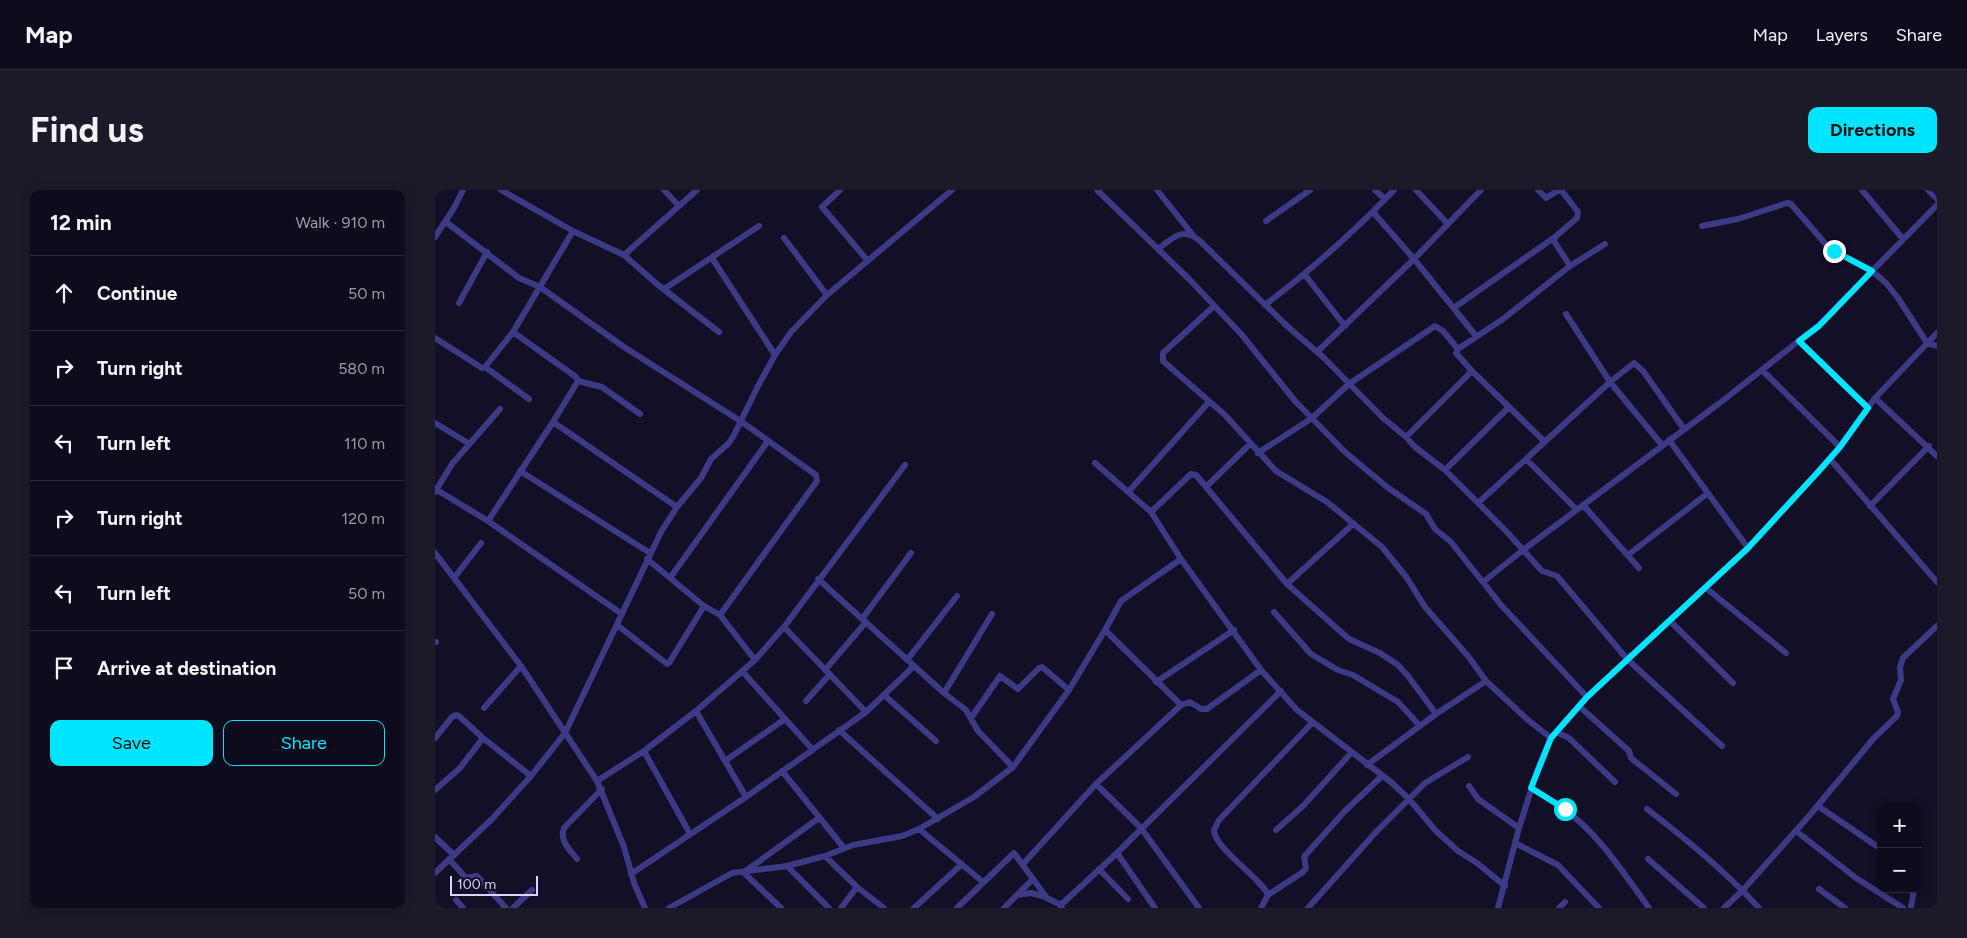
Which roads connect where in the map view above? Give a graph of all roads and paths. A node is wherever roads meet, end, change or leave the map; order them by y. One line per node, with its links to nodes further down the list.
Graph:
1 (463, 190): 24 (street)
2 (501, 190): 28 (street)
3 (664, 190): 21 (street)
4 (697, 190): 21 (street)
5 (840, 190): 40 (street)
6 (952, 190): 40 (street)
7 (1097, 190): 35 (street)
8 (1157, 190): 29 (street)
9 (1310, 190): 23 (street)
10 (1375, 190): 18 (street)
11 (1394, 190): 18 (street)
12 (1416, 190): 25 (street)
13 (1480, 190): 25 (street)
14 (1538, 190): 15 (street)
15 (1560, 190): 30 (street)
16 (1862, 190): 33 (street)
17 (1928, 190): 19 (street)
18 (1385, 199): 22 (street)
19 (1937, 199)
20 (1937, 205): 33 (street)
21 (679, 206): 37 (street)
22 (1373, 212): 39 (street); 43 (street)
23 (1266, 221)
24 (446, 222): 31 (street); 36 (street)
25 (1447, 223): 39 (street)
26 (759, 226): 38 (street)
27 (1702, 226): 42 (street)
28 (573, 231): 37 (street); 44 (street)
29 (1192, 234): 35 (street); 48 (street)
30 (1555, 237): 41 (street); 50 (street)
31 (435, 238)
32 (784, 238): 46 (street)
33 (1903, 239): 42 (street)
34 (1605, 244): 41 (street)
35 (1157, 249): 49 (street)
36 (487, 252): 44 (street); 47 (street)
37 (624, 255): 45 (street)
38 (712, 258): 45 (street); 63 (street)
39 (1414, 259): 50 (street); 52 (street)
40 (868, 262): 46 (street)
41 (1570, 266): 56 (street)
42 (1872, 271): 57 (street); 59 (street)
43 (1305, 275): 48 (street); 52 (street)
44 (539, 287): 53 (street); 79 (street)
45 (664, 289): 54 (street)
46 (827, 295): 63 (street)
47 (459, 303)
48 (1265, 305): 62 (street)
49 (1214, 306): 72 (street); 77 (street)
50 (1455, 308): 56 (street)
51 (1566, 314): 68 (street)
52 (1345, 326): 62 (street)
53 (513, 332): 64 (street); 67 (street)
54 (719, 332)
55 (1937, 332): 59 (street)
56 (1476, 336): 61 (street)
57 (1799, 341): 65 (street); 74 (street)
58 (436, 342): 64 (street)
59 (1927, 343): 60 (street); 70 (street)
60 (1937, 346)
61 (1458, 349): 66 (street); 69 (street)
62 (1317, 352): 69 (street)
63 (775, 355): 79 (street)
64 (485, 368): 71 (street)
65 (1762, 370): 81 (street); 90 (street)
66 (1472, 371): 73 (street); 82 (street)
67 (578, 381): 76 (street); 78 (street)
68 (1610, 382): 81 (street); 85 (street); 88 (street)
69 (1349, 384): 77 (street); 82 (street)
70 (1875, 398): 74 (street); 89 (street)
71 (529, 399)
72 (1209, 402): 87 (street); 101 (street)
73 (1509, 407): 85 (street); 97 (street)
74 (1868, 408): 90 (street)
75 (500, 409): 86 (street)
76 (640, 414)
77 (1312, 418): 91 (street); 123 (street)
78 (553, 422): 98 (street); 106 (street)
79 (742, 422): 84 (street); 106 (street)
80 (435, 424): 86 (street)
81 (1685, 429): 83 (street)
82 (1406, 437): 97 (street)
83 (1669, 440): 88 (street); 102 (street)
84 (768, 441): 121 (street); 132 (street)
85 (1545, 442): 93 (street)
86 (469, 444): 100 (street)
87 (1249, 444): 91 (street); 99 (street)
88 (1662, 445): 104 (street)
89 (1929, 446): 92 (street); 105 (street)
90 (1840, 447): 94 (street)
91 (1258, 453): 110 (street)
92 (1937, 456)
93 (1526, 459): 103 (street); 107 (street)
94 (1829, 459): 105 (street); 112 (street)
95 (1095, 462): 101 (street)
96 (905, 465): 122 (street)
97 (1445, 470): 103 (street)
98 (520, 471): 109 (street); 116 (street)
99 (1206, 487): 108 (street); 125 (street)
100 (436, 491): 109 (street)
101 (1129, 491): 108 (street)
102 (1708, 493): 112 (street); 117 (street)
103 (1478, 503): 113 (street)
104 (1583, 505): 107 (street); 117 (street)
105 (1870, 506): 124 (street)
106 (677, 507): 116 (street)
107 (1577, 510): 113 (street)
108 (1151, 512): 118 (street)
109 (488, 521): 130 (street)
110 (1353, 524): 125 (street); 149 (street)
111 (481, 543): 120 (street)
112 (1748, 548): 126 (street)
113 (1523, 550): 123 (street); 141 (street)
114 (435, 553): 120 (street)
115 (911, 553): 133 (street)
116 (648, 556): 121 (street); 130 (street)
117 (1628, 556): 119 (street)
118 (1181, 559): 138 (street); 139 (street)
119 (1639, 568)
120 (454, 578): 144 (street)
121 (670, 578): 128 (street)
122 (819, 579): 133 (street); 137 (street)
123 (1483, 582): 156 (street)
124 (1937, 582)
125 (1287, 584): 163 (street)
126 (1706, 588): 134 (street); 140 (street)
127 (957, 596): 143 (street)
128 (704, 606): 132 (street); 135 (street)
129 (1274, 612): 167 (street)
130 (622, 614): 135 (street)
131 (992, 614): 154 (street)
132 (720, 615): 142 (street)
133 (864, 621): 143 (street); 148 (street)
134 (1670, 621): 141 (street); 151 (street)
135 (617, 626): 170 (street)
136 (1937, 626): 196 (street)
137 (784, 627): 142 (street); 148 (street)
138 (1105, 630): 150 (street); 152 (street)
139 (1234, 630): 146 (street); 150 (street)
140 (1786, 654)
141 (1627, 659): 156 (street); 175 (street)
142 (755, 660): 147 (street)
143 (907, 660): 145 (street)
144 (521, 666): 160 (street); 170 (street)
145 (914, 666): 154 (street); 155 (street)
146 (1261, 670): 153 (street); 158 (street)
147 (743, 672): 161 (street); 165 (street)
148 (828, 672): 157 (street); 162 (street)
149 (1486, 681): 163 (street); 173 (street)
150 (1156, 682): 158 (street)
151 (1733, 684)
152 (1069, 690): 164 (street); 182 (street)
153 (1281, 691): 166 (street); 200 (street)
154 (944, 693): 164 (street)
155 (884, 695): 162 (street); 174 (street)
156 (1587, 697): 159 (street)
157 (806, 701)
158 (1181, 705): 188 (street)
159 (1579, 706): 169 (street); 193 (street)
160 (484, 708)
161 (696, 711): 177 (street); 180 (street)
162 (866, 712): 168 (street)
163 (1436, 714): 167 (street)
164 (971, 718): 182 (street)
165 (785, 719): 176 (street); 180 (street)
166 (1312, 723): 178 (street); 231 (street)
167 (1420, 726): 181 (street)
168 (839, 730): 176 (street); 199 (street)
169 (1556, 732): 173 (street); 187 (street)
170 (565, 733): 184 (street); 186 (street)
171 (435, 738): 172 (street)
172 (483, 738): 184 (street); 191 (street)
173 (1551, 738): 190 (street)
174 (936, 741)
175 (1722, 746)
176 (813, 750): 183 (street)
177 (644, 751): 186 (street); 205 (street)
178 (1351, 752): 181 (street); 203 (street)
179 (1468, 757): 195 (street)
180 (725, 761): 194 (street)
181 (1367, 765): 185 (street)
182 (1013, 767): 199 (street)
183 (782, 771): 194 (street); 198 (street)
184 (531, 776): 212 (street)
185 (1382, 776): 195 (street); 231 (street)
186 (597, 782): 192 (street)
187 (1615, 782)
188 (1096, 784): 200 (street); 216 (street)
189 (1469, 786): 201 (street)
190 (1531, 788): 201 (street); 256 (street)
191 (435, 790)
192 (602, 790): 213 (street); 221 (street)
193 (1676, 794)
194 (746, 797): 205 (street)
195 (1409, 799): 224 (street); 252 (street)
196 (1818, 806): 204 (street); 209 (street)
197 (1647, 809): 228 (street)
198 (819, 818): 208 (street); 219 (street)
199 (938, 819): 202 (street)
200 (1141, 828): 210 (street); 250 (street)
201 (1519, 828): 207 (street)
202 (919, 830): 208 (street); 215 (street)
203 (1276, 830)
204 (1796, 831): 228 (street); 261 (street)
205 (690, 834): 221 (street)
206 (435, 837): 212 (street)
207 (1515, 843): 224 (street); 255 (street)
208 (844, 848): 211 (street)
209 (1880, 848)
210 (1117, 853): 218 (street); 249 (street)
211 (825, 856): 217 (street); 225 (street)
212 (451, 857): 220 (street); 239 (street)
213 (577, 859)
214 (1648, 859): 257 (street)
215 (962, 864): 223 (street); 247 (street)
216 (1023, 864): 222 (street); 223 (street)
217 (787, 866): 219 (street); 244 (street)
218 (1099, 869): 233 (street); 236 (street)
219 (744, 871): 242 (street); 243 (street)
220 (435, 872)
221 (631, 874): 241 (street)
222 (1033, 880): 230 (street); 232 (street)
223 (983, 882): 248 (street)
224 (1505, 886): 253 (street)
225 (857, 887): 245 (street); 246 (street)
226 (1819, 889): 260 (street)
227 (532, 890): 240 (street)
228 (1743, 891): 258 (street); 259 (street)
229 (1914, 893): 262 (street)
230 (1017, 895): 232 (street); 237 (street)
231 (1268, 895): 251 (street)
232 (1047, 898): 236 (street)
233 (1128, 899)
234 (456, 900): 238 (street)
235 (1565, 902): 254 (street)
236 (1060, 906)
237 (1009, 907)
238 (463, 908)
239 (506, 908)
240 (513, 908)
241 (645, 908)
242 (669, 908)
243 (781, 908)
244 (829, 908)
245 (841, 908)
246 (884, 908)
247 (915, 908)
248 (957, 908)
249 (1155, 908)
250 (1199, 908)
251 (1261, 908)
252 (1308, 908)
253 (1498, 908)
254 (1559, 908)
255 (1599, 908)
256 (1649, 908)
257 (1704, 908)
258 (1724, 908)
259 (1759, 908)
260 (1845, 908)
261 (1903, 908)
262 (1911, 908)

